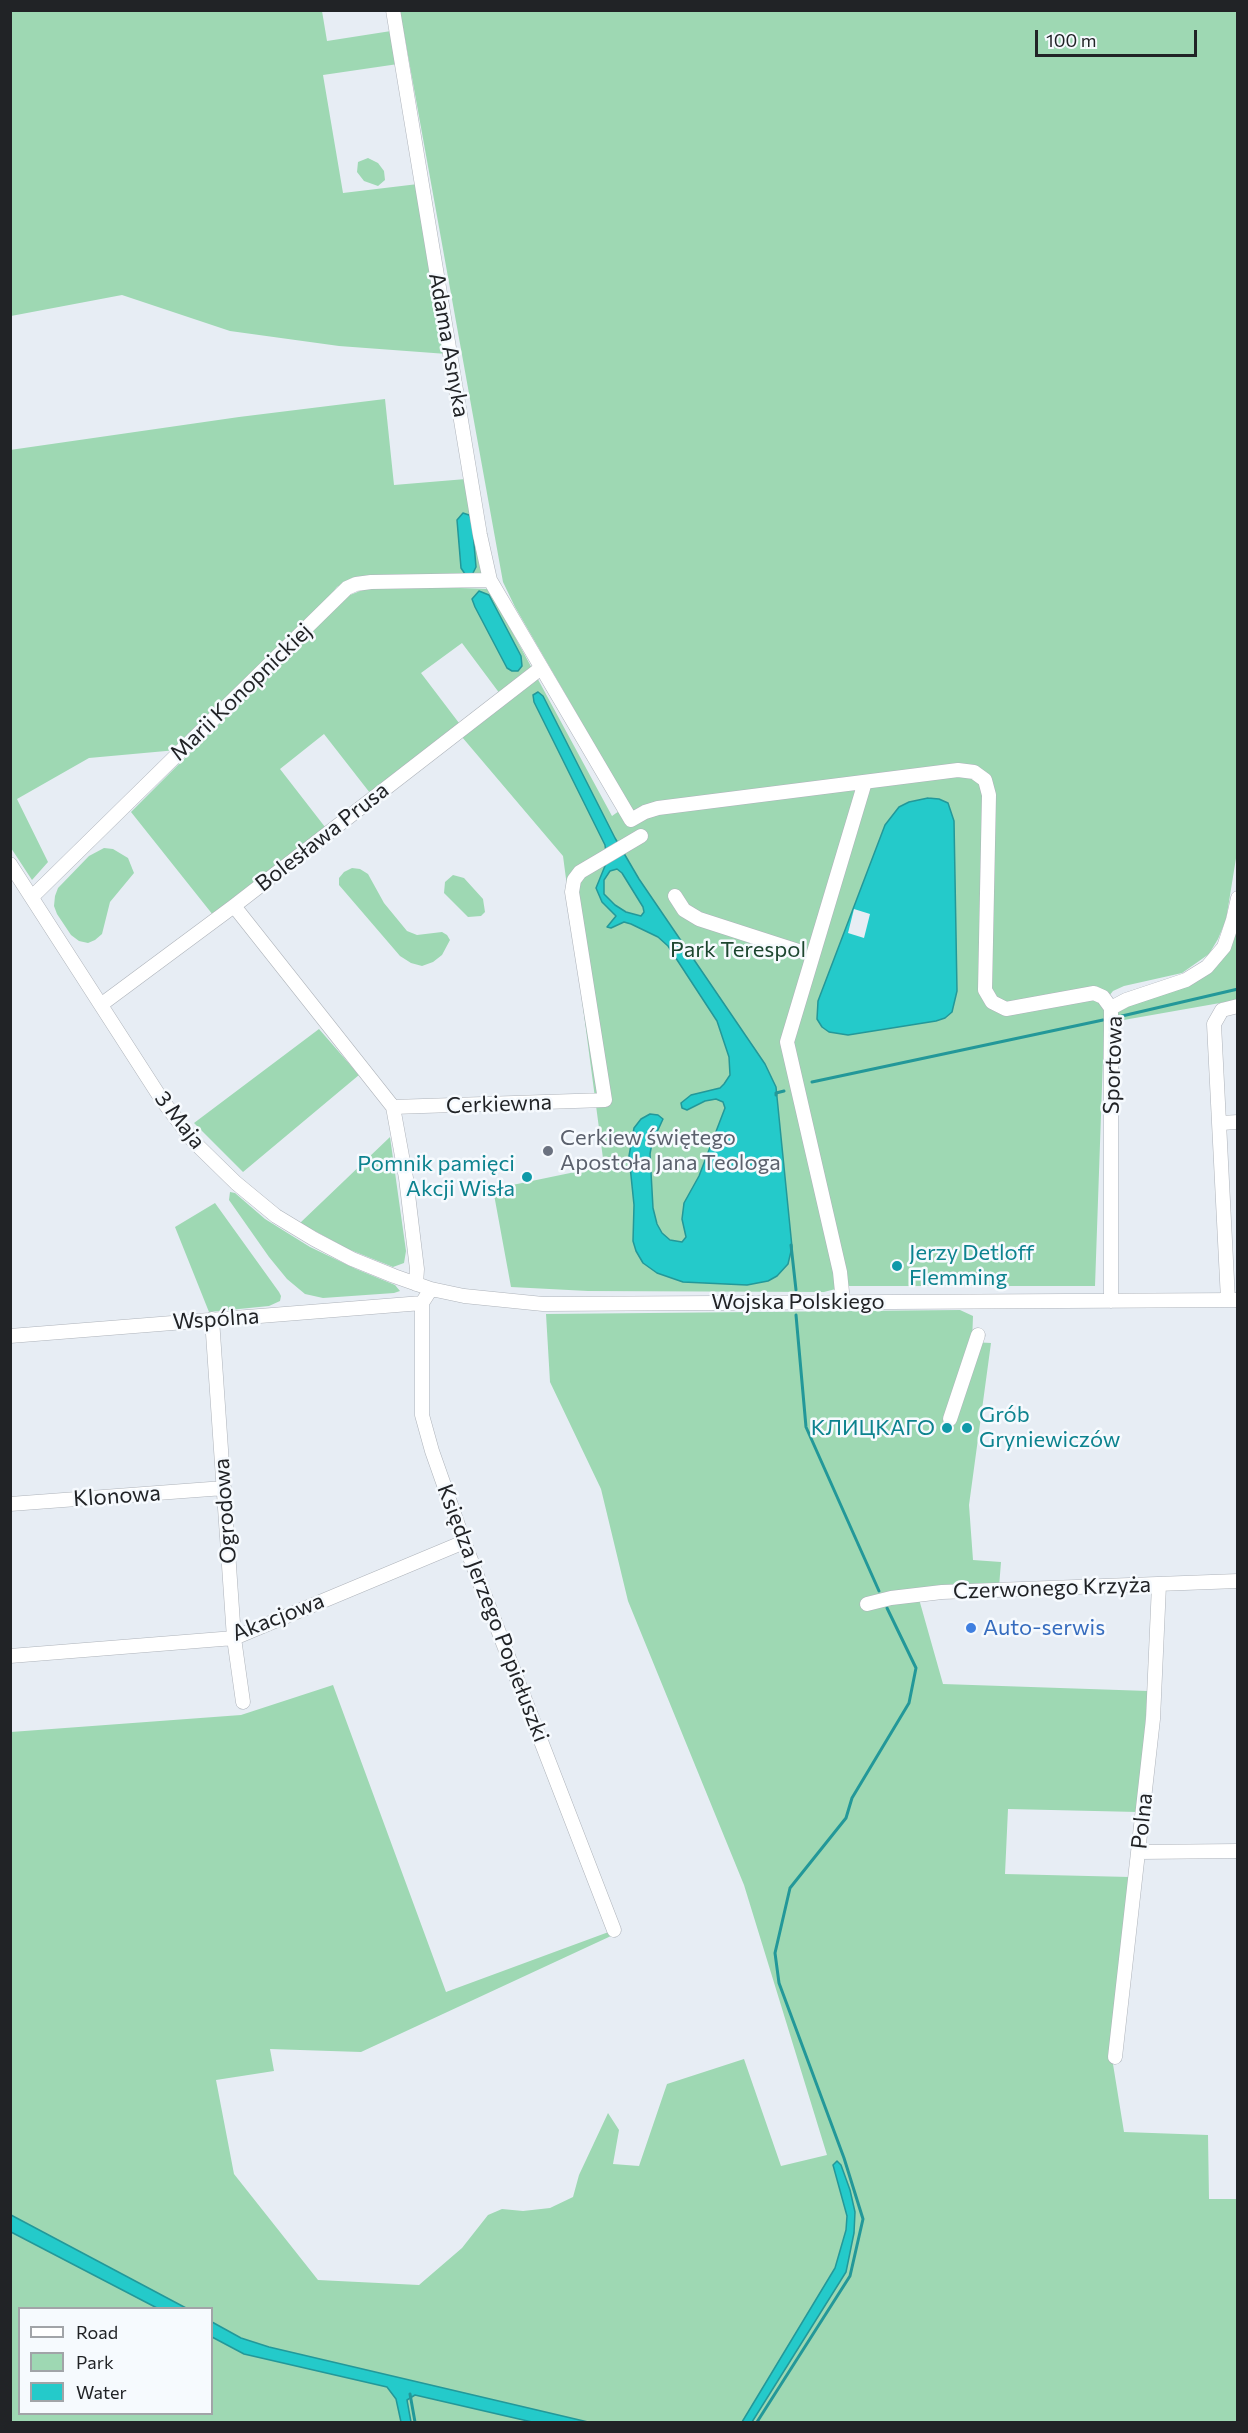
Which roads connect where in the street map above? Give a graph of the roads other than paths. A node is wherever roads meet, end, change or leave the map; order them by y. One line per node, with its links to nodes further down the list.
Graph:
1 (393, 10): 2 (street, Adama Asnyka)
2 (490, 580): 3 (street, Adama Asnyka); 8 (street, Marii Konopnickiej)
3 (541, 668): 4 (street, Adama Asnyka); 10 (street, Bolesława Prusa)
4 (865, 782): 14 (street); 22 (street)
5 (640, 836): 15 (street, Cerkiewna)
6 (10, 864): 8 (street, 3 Maja)
7 (675, 896): 11 (street)
8 (32, 897): 12 (street, 3 Maja)
9 (1238, 898): 14 (street, Sportowa)
10 (234, 906): 12 (street, Bolesława Prusa); 15 (street)
11 (798, 951)
12 (102, 1004): 18 (street, 3 Maja)
13 (1238, 1006): 17 (street)
14 (1111, 1008): 20 (street, Sportowa)
15 (393, 1107): 18 (street)
16 (1238, 1122): 17 (street)
17 (1221, 1123): 21 (street)
18 (416, 1284): 19 (street, 3 Maja)
19 (431, 1289): 22 (street, Wojska Polskiego); 23 (street)
20 (1111, 1300): 21 (street, Wojska Polskiego); 22 (street, Wojska Polskiego)
21 (1233, 1300)
22 (843, 1302)
23 (422, 1303): 24 (street, Wspólna); 30 (street, Księdza Jerzego Popiełuszki)
24 (212, 1319): 26 (street, Wspólna); 28 (street, Ogrodowa)
25 (978, 1335): 27 (street)
26 (10, 1336)
27 (950, 1419)
28 (224, 1488): 29 (street, Klonowa); 34 (street, Ogrodowa)
29 (10, 1504)
30 (464, 1542): 34 (street, Akacjowa); 39 (street, Księdza Jerzego Popiełuszki)
31 (1238, 1581): 32 (street, Czerwonego Krzyża)
32 (1159, 1585): 33 (street, Czerwonego Krzyża); 38 (street, Polna)
33 (867, 1604)
34 (234, 1638): 35 (street, Akacjowa); 36 (street, Ogrodowa)
35 (10, 1656)
36 (243, 1702)
37 (1238, 1851): 38 (street)
38 (1139, 1852): 40 (street, Polna)
39 (614, 1930)
40 (1115, 2057)

